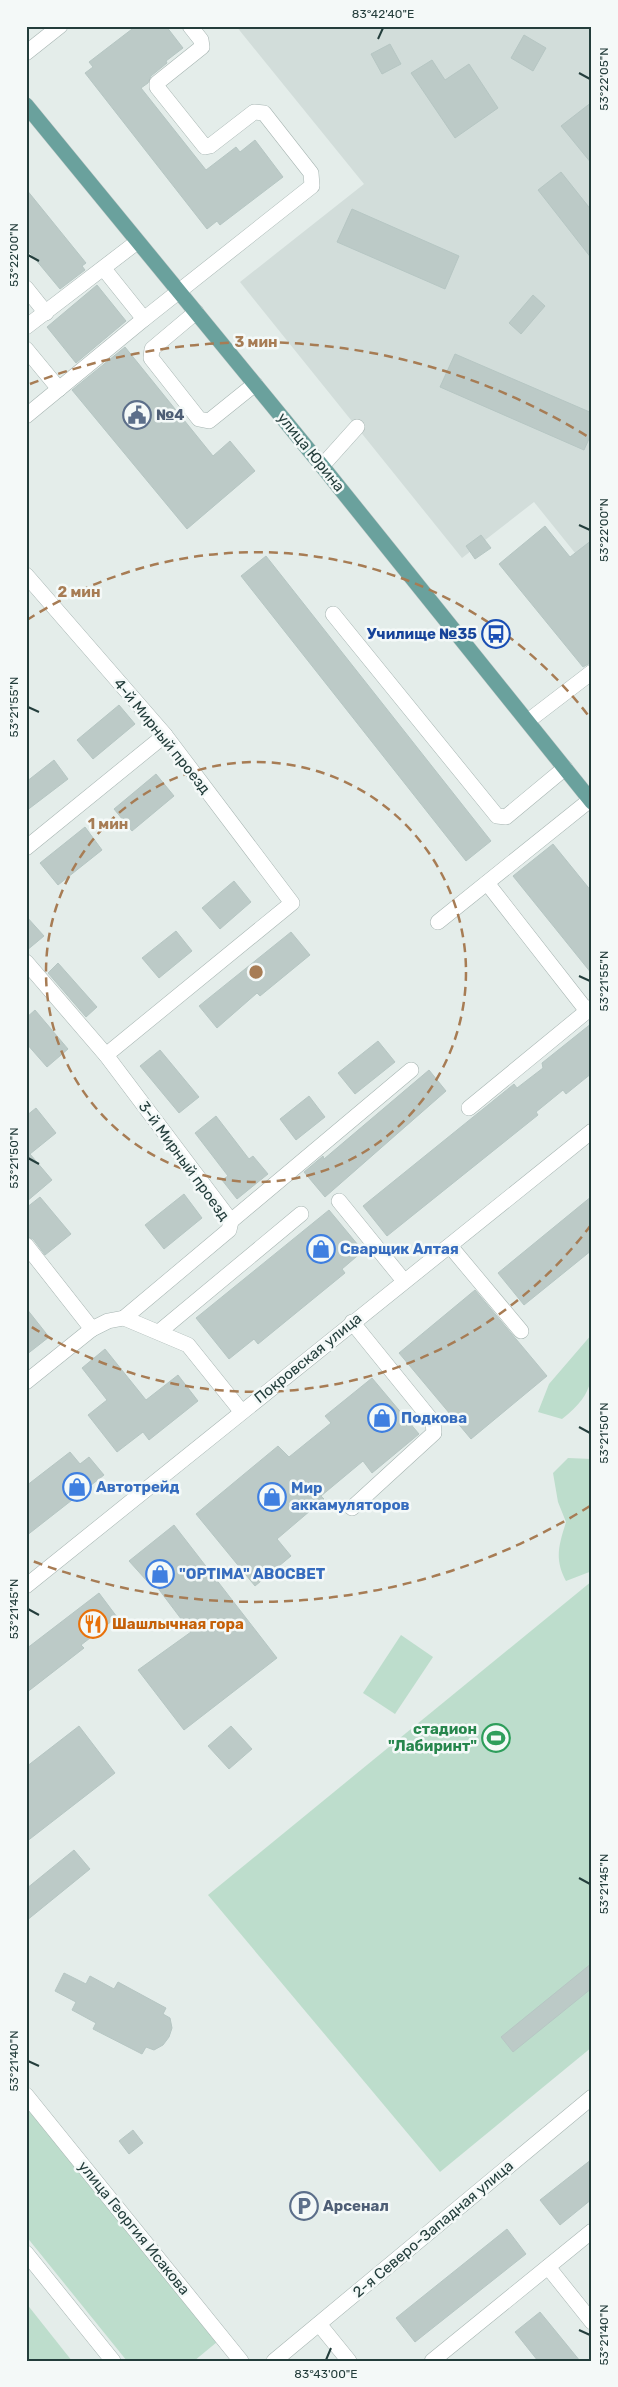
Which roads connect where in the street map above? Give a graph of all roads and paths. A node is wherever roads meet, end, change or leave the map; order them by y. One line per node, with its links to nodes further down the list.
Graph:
1 (60, 26): 3 (street)
2 (190, 26): 8 (street)
3 (26, 53)
4 (26, 105): 5 (main road, улица Юрина)
5 (137, 242): 6 (street); 8 (main road, улица Юрина)
6 (104, 269): 10 (street); 11 (street)
7 (26, 288): 10 (street)
8 (179, 292): 9 (main road, улица Юрина); 11 (street)
9 (196, 312): 14 (main road, улица Юрина); 14 (street)
10 (46, 313): 12 (street)
11 (144, 319): 15 (street)
12 (26, 327)
13 (26, 349): 15 (street)
14 (255, 384): 18 (main road, улица Юрина)
15 (58, 389): 16 (street)
16 (26, 416)
17 (357, 427): 18 (street)
18 (322, 466): 22 (main road, улица Юрина)
19 (27, 578): 23 (street, 4-й Мирный проезд)
20 (333, 614): 24 (street)
21 (592, 672): 22 (street)
22 (528, 722): 24 (main road, улица Юрина)
23 (165, 735): 26 (street); 31 (street, 4-й Мирный проезд)
24 (565, 768): 25 (main road, улица Юрина)
25 (591, 801): 27 (street)
26 (26, 848)
27 (486, 883): 28 (street); 30 (street)
28 (438, 922)
29 (26, 962): 31 (street, 3-й Мирный проезд)
30 (590, 1009): 33 (street)
31 (106, 1055): 37 (street, 3-й Мирный проезд)
32 (411, 1070): 37 (street)
33 (469, 1108)
34 (592, 1132): 39 (street, Покровская улица)
35 (339, 1201): 40 (street)
36 (301, 1214): 45 (street)
37 (231, 1221): 41 (street, 3-й Мирный проезд)
38 (26, 1245): 43 (street)
39 (450, 1246): 40 (street, Покровская улица); 44 (street)
40 (404, 1281): 42 (street, Покровская улица)
41 (124, 1318): 43 (street); 45 (street)
42 (352, 1322): 47 (street, Покровская улица); 48 (street)
43 (92, 1329): 46 (street)
44 (521, 1331)
45 (159, 1332): 47 (street)
46 (26, 1382)
47 (241, 1411): 49 (street, Покровская улица)
48 (352, 1508)
49 (26, 1586)
50 (26, 2095): 58 (street, улица Георгия Исакова)
51 (592, 2097): 56 (street, 2-я Северо-Западная улица)
52 (592, 2231): 54 (street)
53 (26, 2253): 57 (street)
54 (548, 2267): 55 (street); 61 (street)
55 (592, 2322)
56 (319, 2324): 59 (street, 2-я Северо-Западная улица); 60 (street)
57 (113, 2361)
58 (241, 2361)
59 (274, 2361)
60 (349, 2361)
61 (432, 2361)

